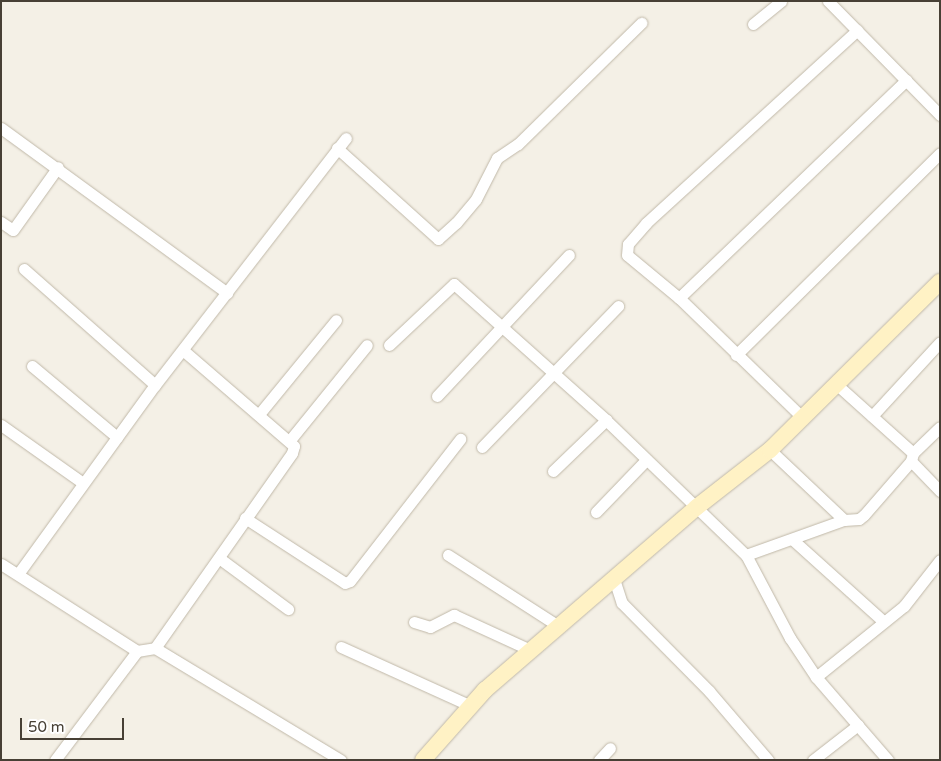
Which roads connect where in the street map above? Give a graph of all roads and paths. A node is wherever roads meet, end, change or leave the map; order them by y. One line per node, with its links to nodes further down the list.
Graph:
1 (781, 1): 4 (street)
2 (828, 1): 5 (street)
3 (641, 23): 10 (street)
4 (753, 24)
5 (856, 30): 6 (street); 18 (street)
6 (906, 80): 7 (street); 18 (street)
7 (940, 115)
8 (1, 128): 12 (street)
9 (346, 138): 10 (street)
10 (337, 148): 17 (street)
11 (940, 153): 26 (street)
12 (58, 167): 13 (street); 17 (street)
13 (1, 222)
14 (569, 255): 21 (street)
15 (24, 269): 30 (street)
16 (940, 282): 29 (main road)
17 (226, 293): 25 (street)
18 (679, 298): 26 (street)
19 (618, 306): 28 (street)
20 (336, 320): 32 (street)
21 (502, 326): 24 (street); 28 (street); 31 (street)
22 (940, 342): 33 (street)
23 (367, 345): 40 (street)
24 (389, 345)
25 (184, 350): 30 (street); 32 (street)
26 (736, 355): 34 (street)
27 (32, 366): 38 (street)
28 (554, 373): 35 (street); 41 (street)
29 (835, 383): 33 (street); 34 (main road)
30 (155, 386): 38 (street)
31 (437, 396)
32 (260, 414): 40 (street)
33 (872, 416): 43 (street)
34 (803, 418): 42 (main road)
35 (606, 420): 44 (street); 45 (street)
36 (1, 425): 46 (street)
37 (940, 427): 43 (street)
38 (117, 437): 46 (street)
39 (460, 439): 50 (street)
40 (290, 440): 50 (street)
41 (482, 447)
42 (770, 450): 48 (main road); 51 (street)
43 (912, 457): 47 (street); 51 (street)
44 (646, 460): 48 (street); 49 (street)
45 (553, 471)
46 (83, 483): 58 (street)
47 (940, 490)
48 (697, 507): 54 (street); 59 (main road)
49 (596, 512)
50 (245, 518): 55 (street)
51 (844, 520): 52 (street)
52 (793, 540): 54 (street); 62 (street)
53 (448, 555): 63 (street)
54 (746, 555): 68 (street)
55 (219, 558): 60 (street); 65 (street)
56 (940, 560): 62 (street)
57 (3, 568): 58 (street)
58 (18, 574): 67 (street)
59 (614, 579): 63 (main road); 76 (street)
60 (288, 609)
61 (414, 622): 66 (street)
62 (884, 622): 68 (street)
63 (558, 626): 66 (main road)
64 (341, 647): 69 (street)
65 (155, 648): 67 (street); 72 (street)
66 (530, 650): 69 (main road)
67 (137, 651): 73 (street)
68 (816, 678): 70 (street)
69 (469, 705): 74 (main road)
70 (858, 725): 77 (street); 78 (street)
71 (610, 748): 75 (street)
72 (335, 758)
73 (55, 760)
74 (422, 760)
75 (599, 760)
76 (768, 760)
77 (812, 760)
78 (888, 760)

